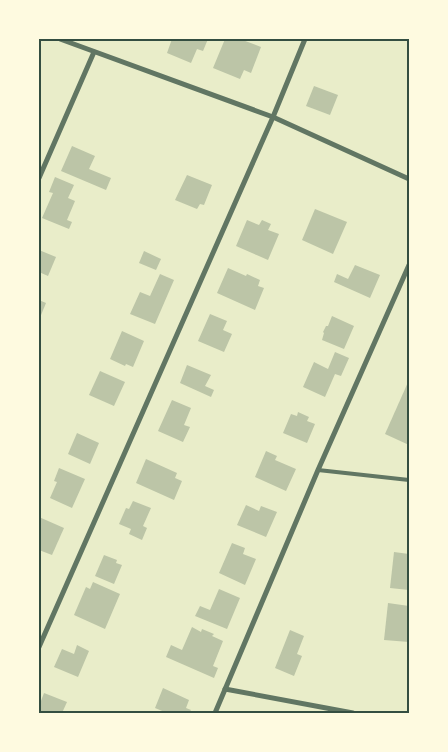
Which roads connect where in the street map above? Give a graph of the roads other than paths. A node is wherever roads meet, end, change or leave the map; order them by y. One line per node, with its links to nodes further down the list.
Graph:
1 (60, 39): 3 (street)
2 (304, 39): 4 (street)
3 (94, 52): 4 (street); 5 (street)
4 (273, 116): 6 (street); 11 (street)
5 (39, 178)
6 (409, 178)
7 (409, 265): 8 (street)
8 (407, 274): 9 (street)
9 (318, 470): 10 (lane); 12 (street)
10 (409, 480)
11 (39, 647)
12 (225, 689): 13 (street); 14 (street)
13 (215, 713)
14 (353, 713)

